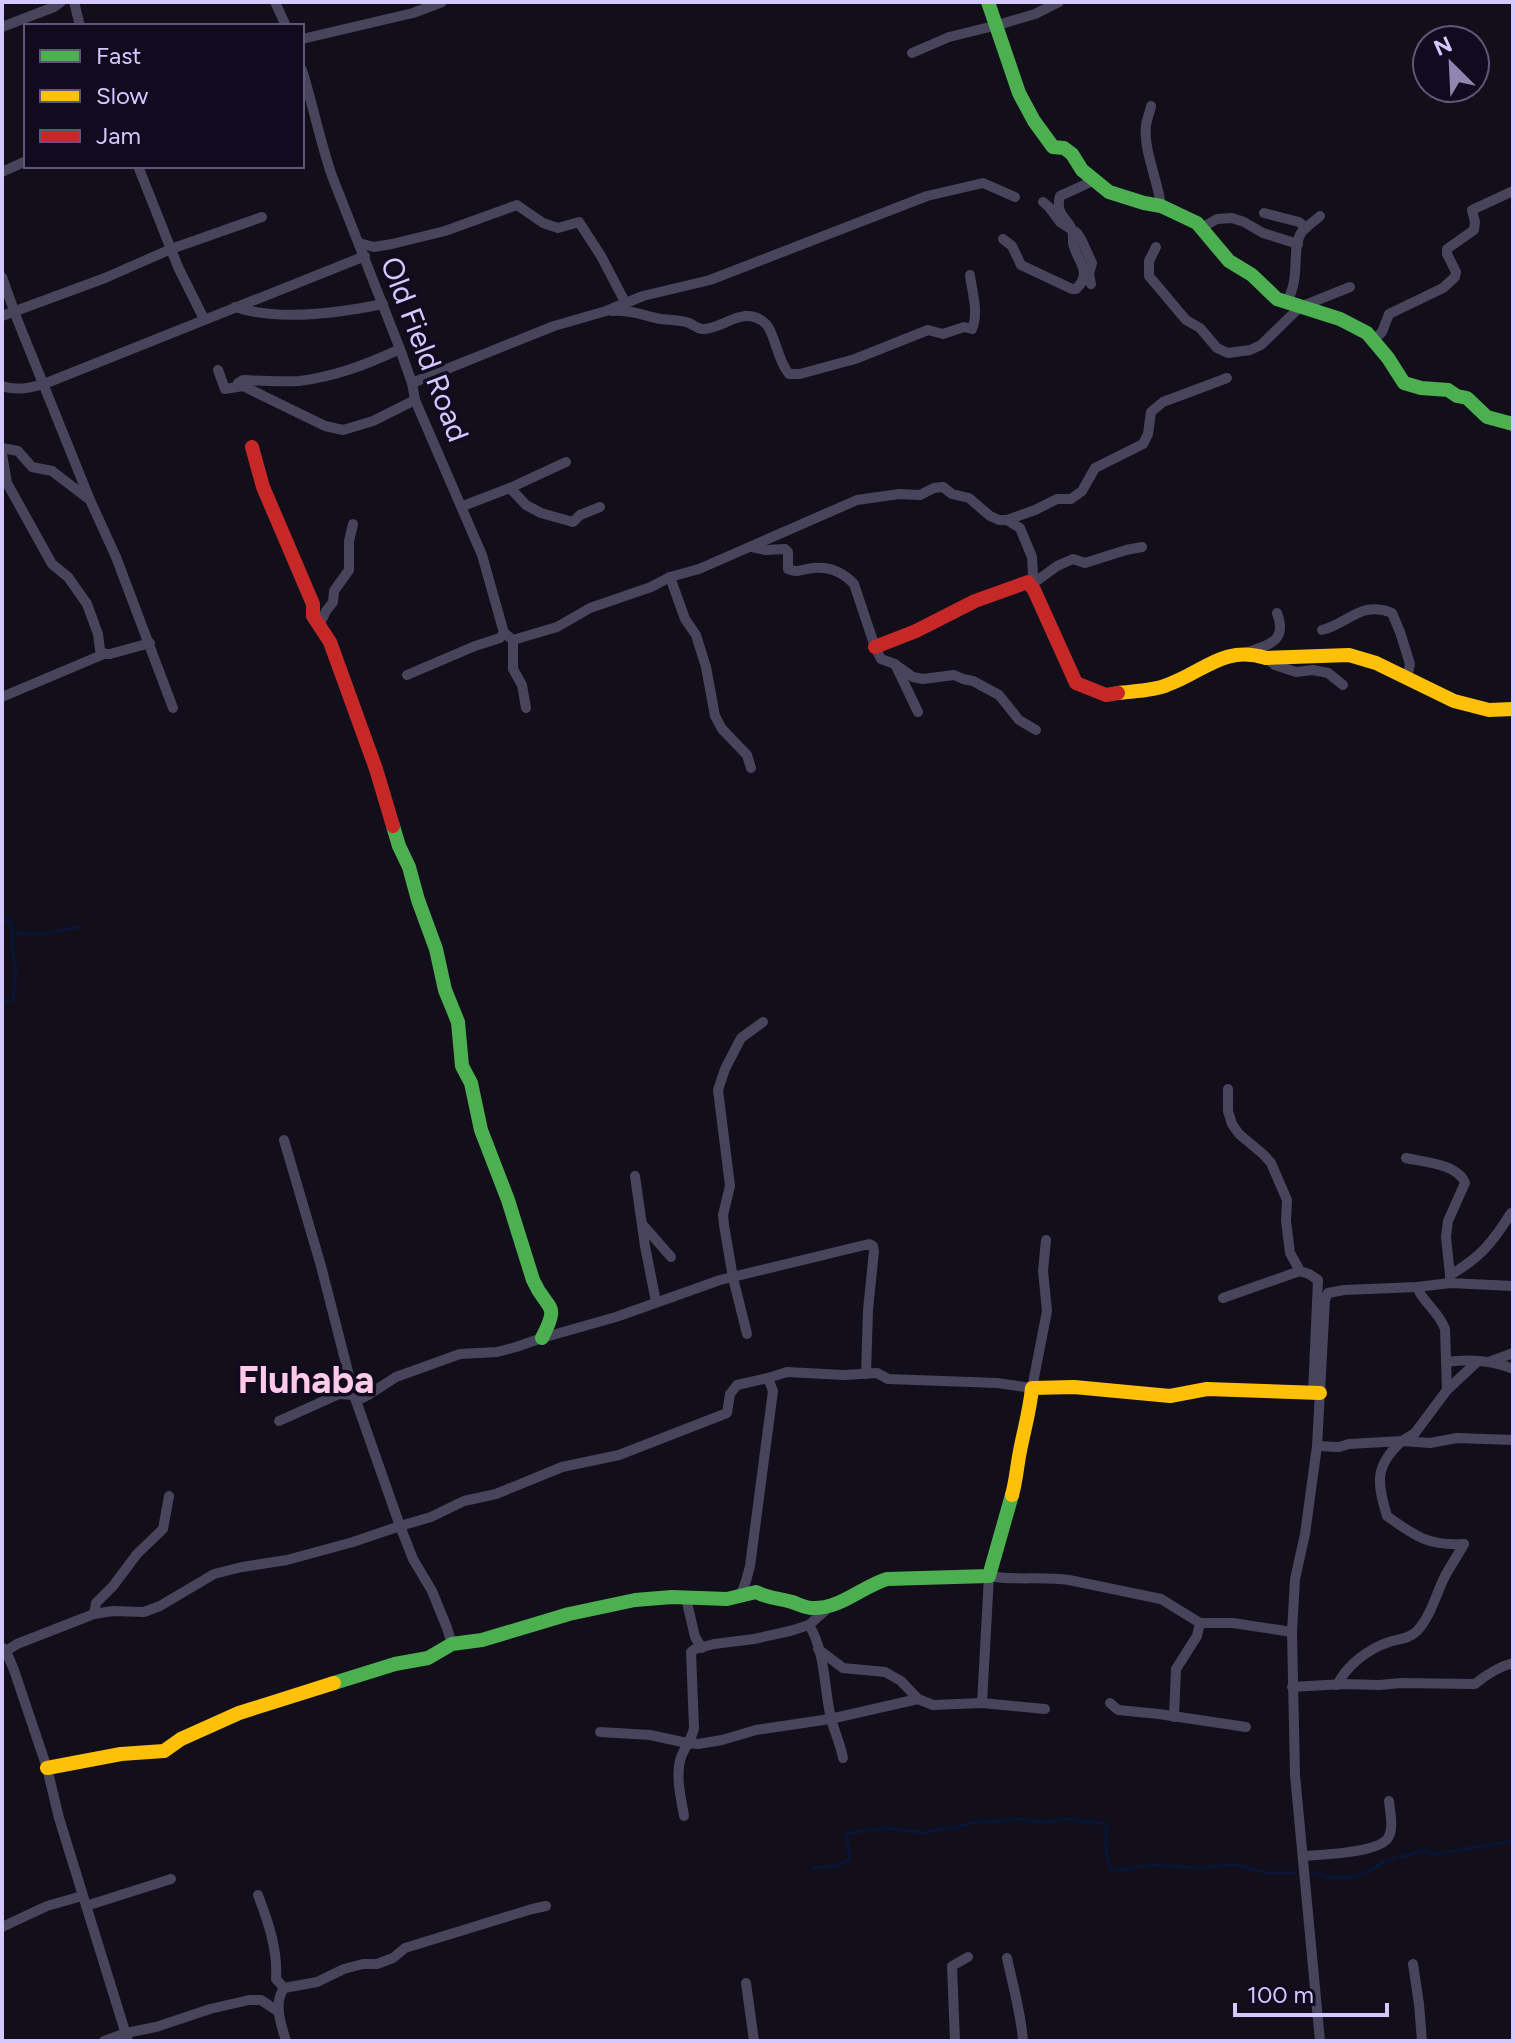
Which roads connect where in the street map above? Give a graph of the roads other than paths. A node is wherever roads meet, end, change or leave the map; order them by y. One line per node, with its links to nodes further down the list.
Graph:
1 (61, 2): 10 (street)
2 (74, 2): 7 (street)
3 (275, 2): 8 (street)
4 (442, 2): 11 (street)
5 (988, 2): 9 (street)
6 (1059, 2): 9 (street)
7 (80, 24)
8 (285, 24)
9 (998, 25): 12 (street); 18 (street)
10 (2, 27)
11 (304, 39)
12 (912, 53)
13 (304, 76): 30 (street, Old Field Road)
14 (1151, 106): 22 (street)
15 (24, 162): 17 (street)
16 (139, 168): 33 (street)
17 (2, 172)
18 (1095, 180): 22 (street); 28 (street)
19 (1513, 191): 47 (street)
20 (1015, 197): 39 (street)
21 (1043, 202): 28 (street)
22 (1161, 206): 26 (street)
23 (1264, 213): 27 (street)
24 (1320, 216): 27 (street)
25 (262, 217): 33 (street)
26 (1201, 228): 31 (street); 41 (street)
27 (1306, 228): 31 (street)
28 (1073, 230): 29 (street); 37 (street)
29 (1003, 239)
30 (359, 243): 34 (street, Old Field Road); 39 (street)
31 (1298, 244): 41 (street)
32 (1156, 247): 41 (street)
33 (171, 249): 43 (street); 46 (street)
34 (365, 256): 40 (street, Old Field Road); 42 (street)
35 (970, 275): 44 (street)
36 (2, 277): 43 (street)
37 (1091, 284)
38 (1350, 287): 41 (street)
39 (625, 302): 44 (street)
40 (383, 304): 42 (street); 48 (street, Old Field Road)
41 (1294, 304): 47 (street)
42 (235, 307): 46 (street)
43 (14, 311): 45 (street); 52 (street)
44 (606, 311): 51 (street)
45 (2, 316)
46 (204, 319): 52 (street)
47 (1374, 340): 56 (street)
48 (400, 349): 51 (street, Old Field Road); 54 (street)
49 (218, 370): 54 (street)
50 (1227, 378): 65 (street)
51 (412, 383): 55 (street, Old Field Road)
52 (44, 384): 53 (street); 62 (street)
53 (2, 386)
54 (225, 389): 55 (street)
55 (415, 400): 63 (street, Old Field Road)
56 (1513, 424)
57 (252, 447): 72 (street)
58 (2, 451): 60 (street); 62 (street)
59 (566, 462): 61 (street)
60 (5, 486): 77 (street)
61 (510, 488): 63 (street); 64 (street)
62 (90, 500): 75 (street)
63 (463, 506): 74 (street, Old Field Road)
64 (600, 507)
65 (1007, 520): 67 (street); 70 (street)
66 (353, 524): 72 (street)
67 (752, 547): 69 (street); 76 (street)
68 (1142, 547): 70 (street)
69 (670, 577): 74 (street); 90 (street)
70 (1031, 585): 76 (street); 78 (street)
71 (1277, 613): 78 (street)
72 (319, 626): 108 (street)
73 (1322, 630): 82 (street)
74 (509, 636): 81 (street); 86 (street, Old Field Road)
75 (150, 643): 77 (street); 85 (street)
76 (875, 647): 80 (street)
77 (104, 654): 84 (street)
78 (1241, 654): 79 (street)
79 (1266, 658): 82 (street); 83 (street)
80 (895, 664): 88 (street); 89 (street)
81 (407, 675)
82 (1407, 678): 87 (street)
83 (1343, 685)
84 (2, 697)
85 (173, 708)
86 (526, 708)
87 (1513, 709)
88 (918, 712)
89 (1036, 730)
90 (751, 768)
91 (763, 1022): 101 (street)
92 (1228, 1089): 100 (street)
93 (284, 1140): 118 (street)
94 (1406, 1158): 102 (street)
95 (635, 1176): 97 (street)
96 (1511, 1213): 102 (street)
97 (643, 1225): 99 (street); 106 (street)
98 (1046, 1240): 115 (street)
99 (671, 1257)
100 (1300, 1271): 105 (street); 117 (street)
101 (733, 1278): 106 (street); 107 (street); 113 (street)
102 (1450, 1279): 103 (street); 104 (street)
103 (1513, 1286)
104 (1417, 1287): 110 (street); 117 (street)
105 (1223, 1298)
106 (656, 1302): 108 (street)
107 (747, 1334)
108 (542, 1338): 118 (street)
109 (1513, 1353): 111 (street)
110 (1446, 1362): 111 (street); 116 (street)
111 (1483, 1362): 112 (street); 116 (street)
112 (1513, 1369)
113 (866, 1374): 114 (street); 115 (street)
114 (768, 1378): 124 (street); 126 (street)
115 (1032, 1388): 117 (street); 125 (street)
116 (1447, 1390): 121 (street)
117 (1317, 1393): 122 (street)
118 (355, 1398): 119 (street); 124 (street)
119 (279, 1421)
120 (1513, 1440): 121 (street)
121 (1402, 1441): 122 (street); 138 (street)
122 (1317, 1446): 132 (street)
123 (169, 1496): 129 (street)
124 (400, 1526): 129 (street); 133 (street)
125 (989, 1576): 128 (street); 130 (street); 141 (street)
126 (740, 1596): 127 (street); 128 (street)
127 (686, 1598): 133 (street); 134 (street)
128 (830, 1607): 131 (street)
129 (94, 1614): 135 (street)
130 (1200, 1623): 132 (street); 144 (street)
131 (809, 1625): 134 (street); 136 (street)
132 (1292, 1632): 139 (street)
133 (452, 1644): 150 (street)
134 (702, 1648): 148 (street)
135 (4, 1649): 150 (street)
136 (818, 1649): 140 (street); 145 (street)
137 (1513, 1663): 138 (street)
138 (1337, 1685): 139 (street)
139 (1292, 1687): 153 (street)
140 (918, 1699): 141 (street); 145 (street)
141 (982, 1703): 143 (street)
142 (1110, 1703): 144 (street)
143 (1045, 1709)
144 (1174, 1717): 146 (street)
145 (830, 1719): 148 (street); 149 (street)
146 (1246, 1727)
147 (600, 1732): 148 (street)
148 (687, 1743): 152 (street)
149 (843, 1758)
150 (47, 1768): 156 (street)
151 (1389, 1801): 153 (street)
152 (684, 1816)
153 (1303, 1856): 171 (street)
154 (171, 1879): 156 (street)
155 (258, 1895): 163 (street)
156 (84, 1901): 158 (street); 165 (street)
157 (546, 1906): 163 (street)
158 (2, 1927)
159 (968, 1957): 169 (street)
160 (1007, 1958): 170 (street)
161 (1413, 1964): 172 (street)
162 (746, 1983): 168 (street)
163 (284, 1988): 164 (street)
164 (279, 2012): 165 (street); 167 (street)
165 (127, 2037): 166 (street)
166 (104, 2041)
167 (286, 2041)
168 (754, 2041)
169 (955, 2041)
170 (1023, 2041)
171 (1320, 2041)
172 (1422, 2041)

